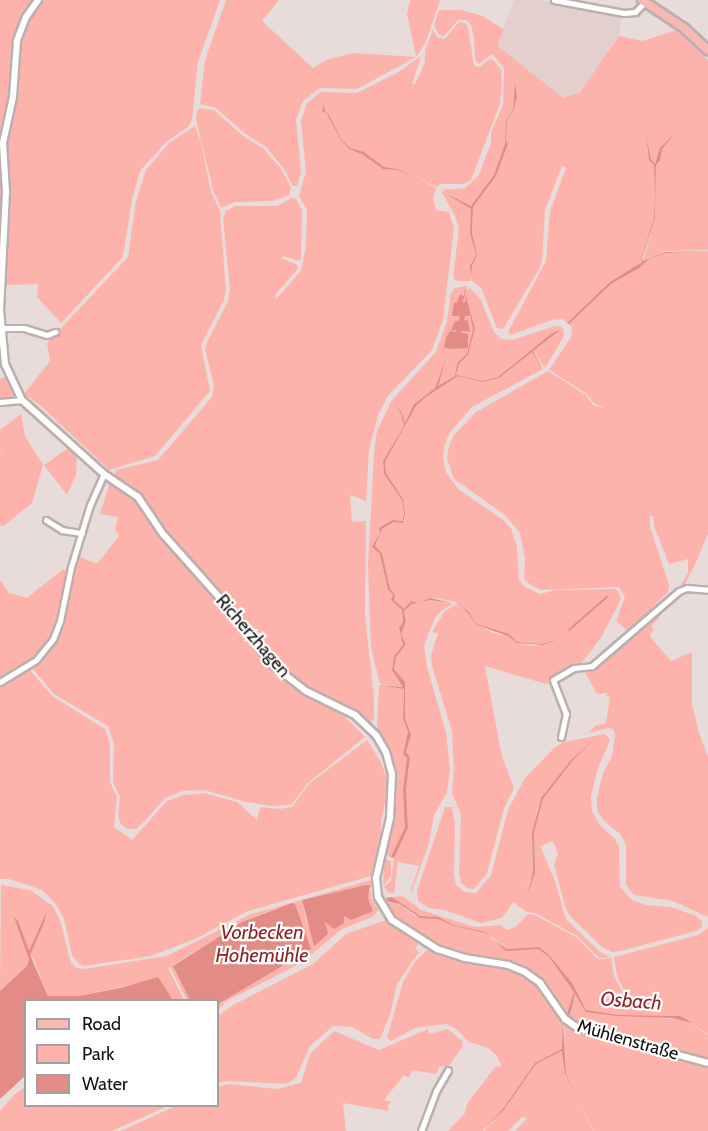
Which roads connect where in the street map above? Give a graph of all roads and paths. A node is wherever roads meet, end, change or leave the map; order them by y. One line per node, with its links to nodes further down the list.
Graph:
1 (38, 0): 5 (street, Richerzhagen)
2 (554, 0): 3 (street)
3 (643, 1): 4 (main road)
4 (708, 50)
5 (0, 285): 6 (street, Richerzhagen)
6 (2, 328): 7 (street); 8 (street, Richerzhagen)
7 (56, 332)
8 (22, 400): 9 (street); 10 (street, Richerzhagen)
9 (0, 402)
10 (104, 474): 12 (street); 16 (street, Richerzhagen)
11 (46, 520): 12 (street)
12 (82, 533): 14 (street)
13 (708, 591): 15 (street)
14 (0, 682)
15 (561, 738)
16 (431, 946): 17 (street, Mühlenstraße)
17 (708, 1063)
18 (448, 1070): 19 (street)
19 (421, 1131)

